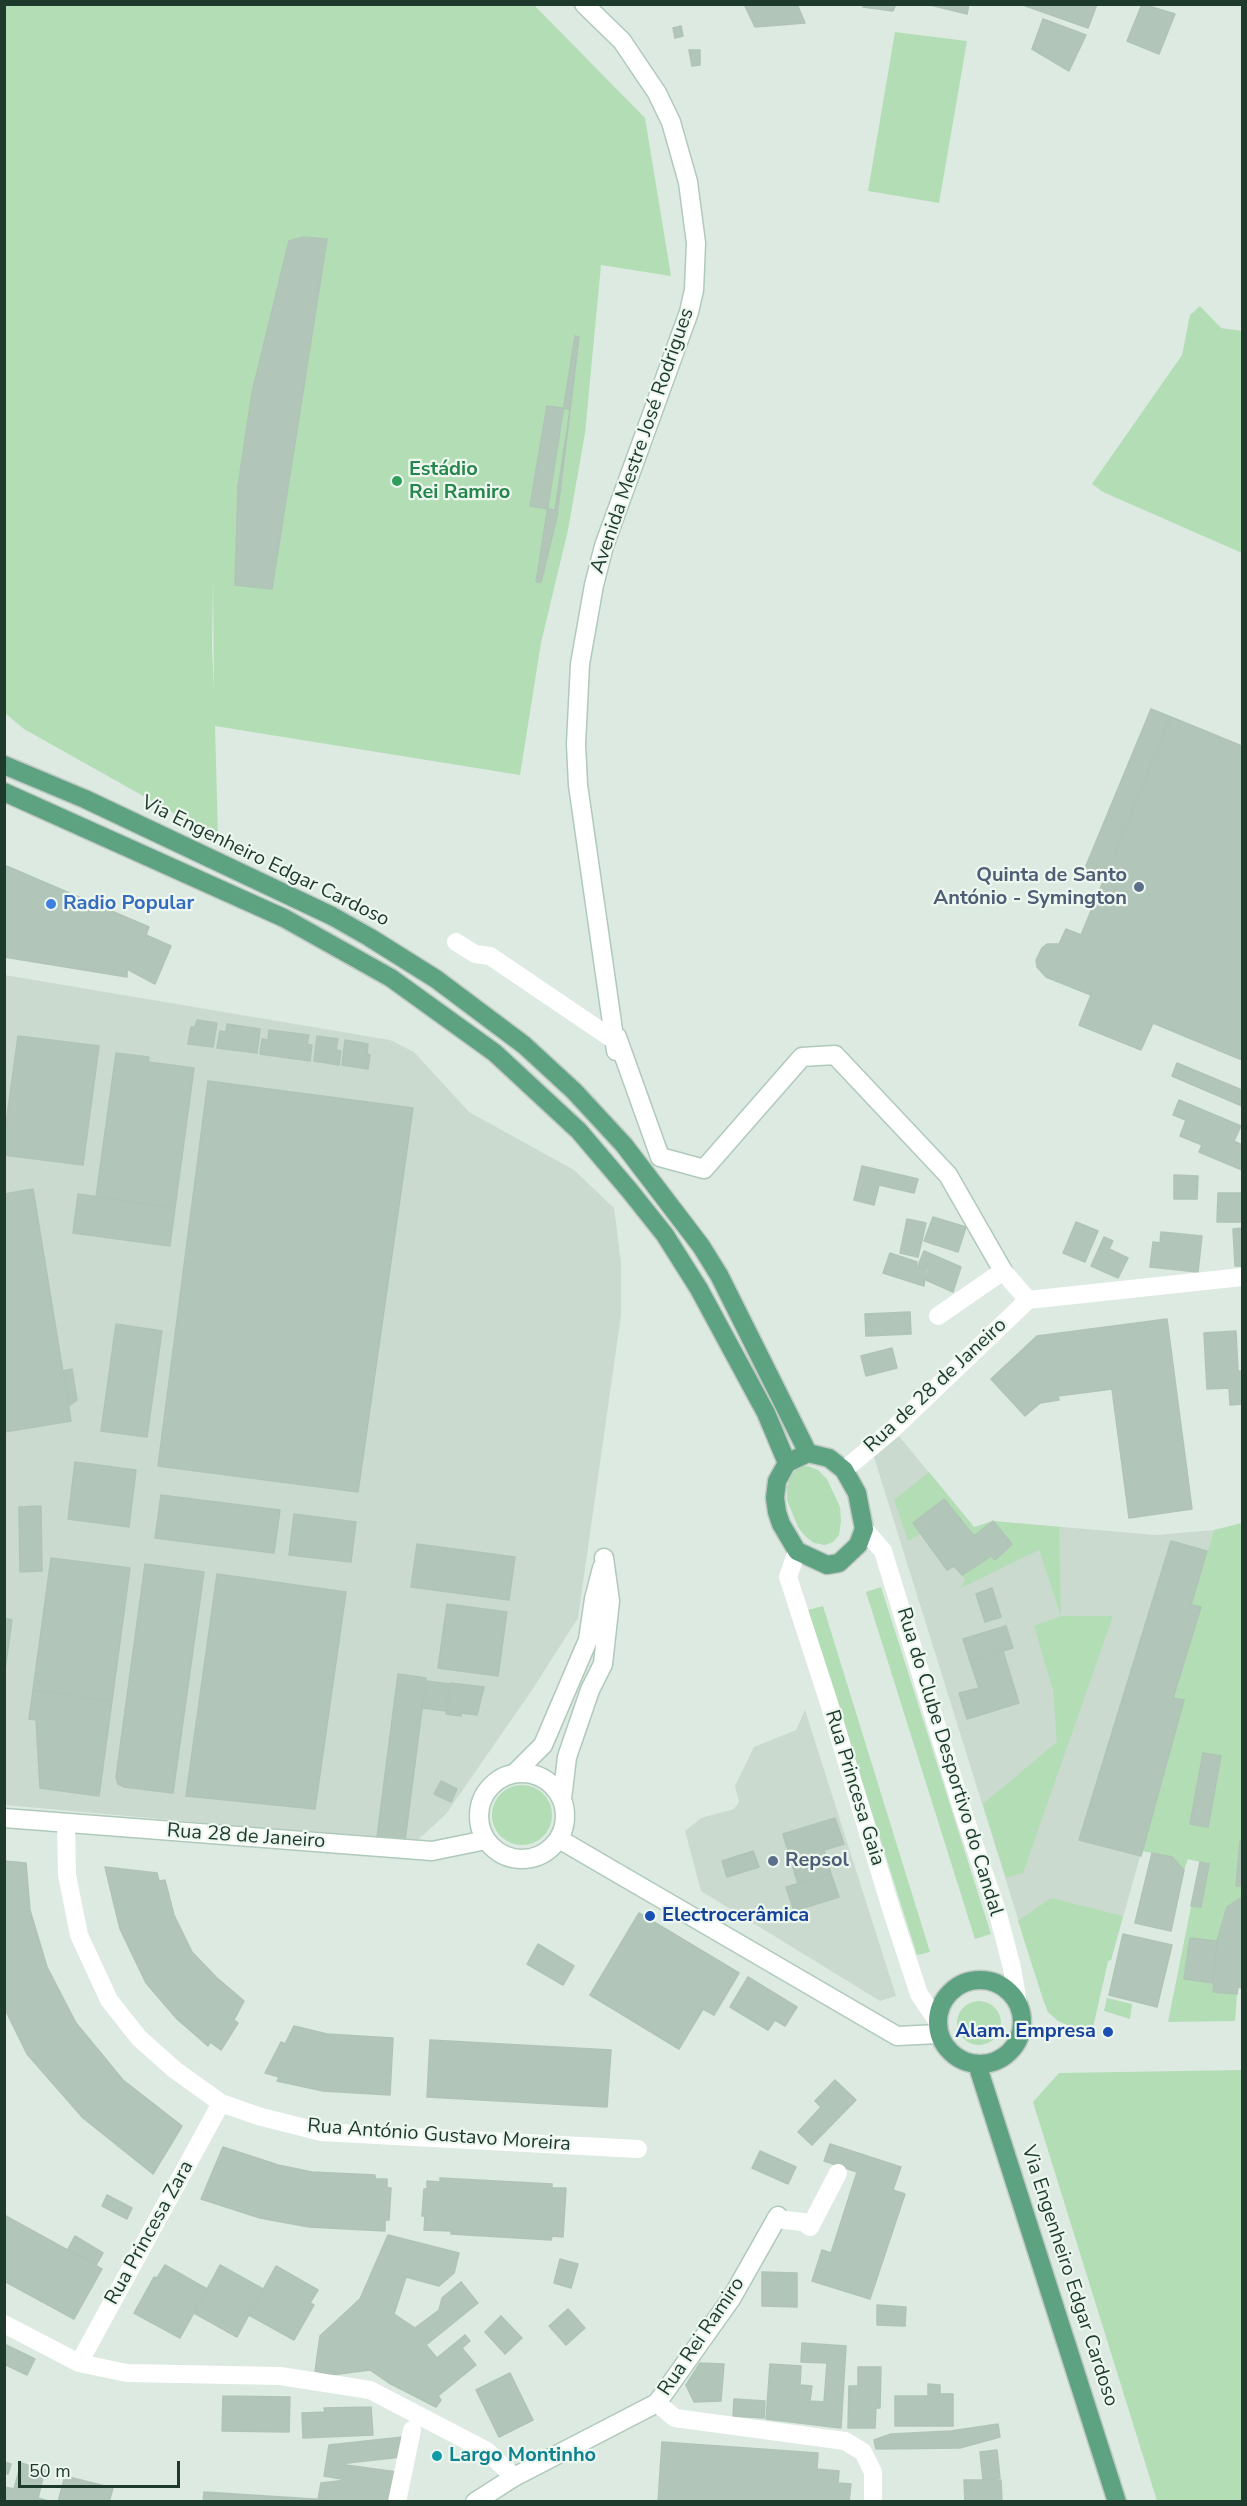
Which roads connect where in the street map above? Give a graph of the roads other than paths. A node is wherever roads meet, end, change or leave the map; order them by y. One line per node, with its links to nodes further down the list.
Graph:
1 (584, 4): 5 (street, Avenida Mestre José Rodrigues)
2 (4, 765): 10 (main road, Via Engenheiro Edgar Cardoso)
3 (4, 792): 11 (main road)
4 (456, 942): 5 (street, Avenida Mestre José Rodrigues)
5 (611, 1020): 6 (street)
6 (1003, 1271): 8 (street); 9 (street)
7 (1242, 1277): 8 (street)
8 (1028, 1300): 12 (street, Rua de 28 de Janeiro)
9 (938, 1316)
10 (808, 1453): 11 (main road); 12 (main road)
11 (787, 1463): 14 (main road)
12 (844, 1470): 13 (main road)
13 (864, 1529): 14 (main road); 21 (street, Rua do Clube Desportivo do Candal)
14 (797, 1551): 22 (street, Rua Princesa Gaia)
15 (516, 1772): 16 (street); 16 (street); 20 (street)
16 (562, 1799): 19 (street)
17 (4, 1818): 18 (street, Rua 28 de Janeiro)
18 (66, 1824): 20 (street, Rua 28 de Janeiro); 24 (street, Rua António Gustavo Moreira)
19 (559, 1839): 20 (street); 22 (street)
20 (486, 1840)
21 (1018, 2003): 22 (main road); 23 (main road)
22 (938, 2028): 23 (main road)
23 (977, 2064): 35 (main road, Via Engenheiro Edgar Cardoso)
24 (221, 2103): 25 (street, Rua António Gustavo Moreira); 28 (street, Rua Princesa Zara)
25 (638, 2149)
26 (838, 2173): 29 (street, Rua Rei Ramiro)
27 (4, 2324): 28 (street)
28 (79, 2363): 31 (street)
29 (657, 2403): 31 (street, Rua Rei Ramiro); 34 (street)
30 (412, 2430): 32 (street)
31 (514, 2477): 33 (street, Rua Rei Ramiro)
32 (397, 2502)
33 (475, 2502)
34 (873, 2502)
35 (1117, 2502)

